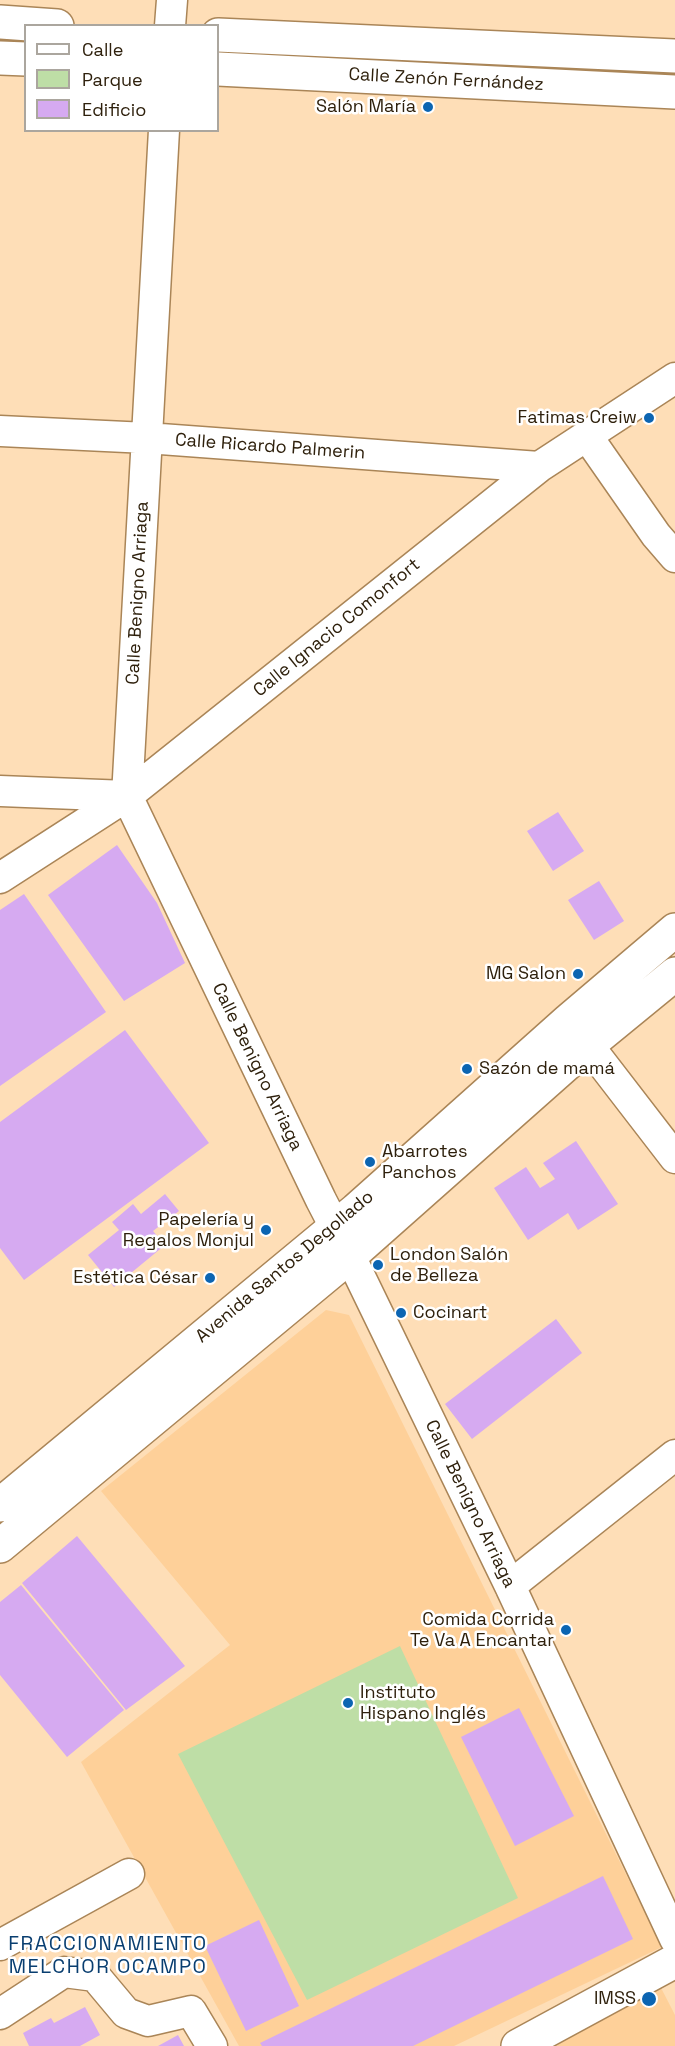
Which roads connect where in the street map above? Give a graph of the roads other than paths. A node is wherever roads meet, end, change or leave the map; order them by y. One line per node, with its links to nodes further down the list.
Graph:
1 (172, 0): 4 (street)
2 (0, 22): 3 (main road)
3 (28, 24)
4 (170, 24)
5 (219, 35): 6 (main road, Calle Zenón Fernández)
6 (675, 56)
7 (0, 58): 8 (main road)
8 (24, 59)
9 (219, 69): 10 (main road, Calle Zenón Fernández)
10 (675, 92)
11 (164, 132): 15 (street, Calle Benigno Arriaga)
12 (675, 378): 14 (street, Calle Ignacio Comonfort)
13 (0, 431): 15 (street, Calle Ricardo Palmerin)
14 (587, 436): 16 (street, Calle Ignacio Comonfort); 17 (street)
15 (147, 438): 16 (street, Calle Ricardo Palmerin); 19 (street, Calle Benigno Arriaga)
16 (539, 467): 19 (street, Calle Ignacio Comonfort)
17 (675, 556)
18 (0, 791): 19 (street)
19 (127, 796): 20 (street, Calle Ignacio Comonfort); 26 (street, Calle Benigno Arriaga)
20 (0, 878)
21 (675, 930): 23 (main road, Avenida Santos Degollado)
22 (675, 974): 24 (main road, Avenida Santos Degollado)
23 (569, 1020): 24 (street); 26 (main road, Avenida Santos Degollado)
24 (587, 1046): 25 (street); 27 (main road, Avenida Santos Degollado)
25 (675, 1158)
26 (334, 1227): 27 (street, Calle Benigno Arriaga); 29 (main road, Avenida Santos Degollado)
27 (350, 1256): 30 (main road, Avenida Santos Degollado); 31 (street, Calle Benigno Arriaga)
28 (675, 1455): 31 (street)
29 (0, 1505)
30 (0, 1546)
31 (510, 1586): 33 (street, Calle Benigno Arriaga)
32 (129, 1874): 34 (street)
33 (675, 1939)
34 (0, 1944)
35 (675, 1961): 38 (main road)
36 (0, 2014): 37 (street)
37 (212, 2046)
38 (518, 2046)

